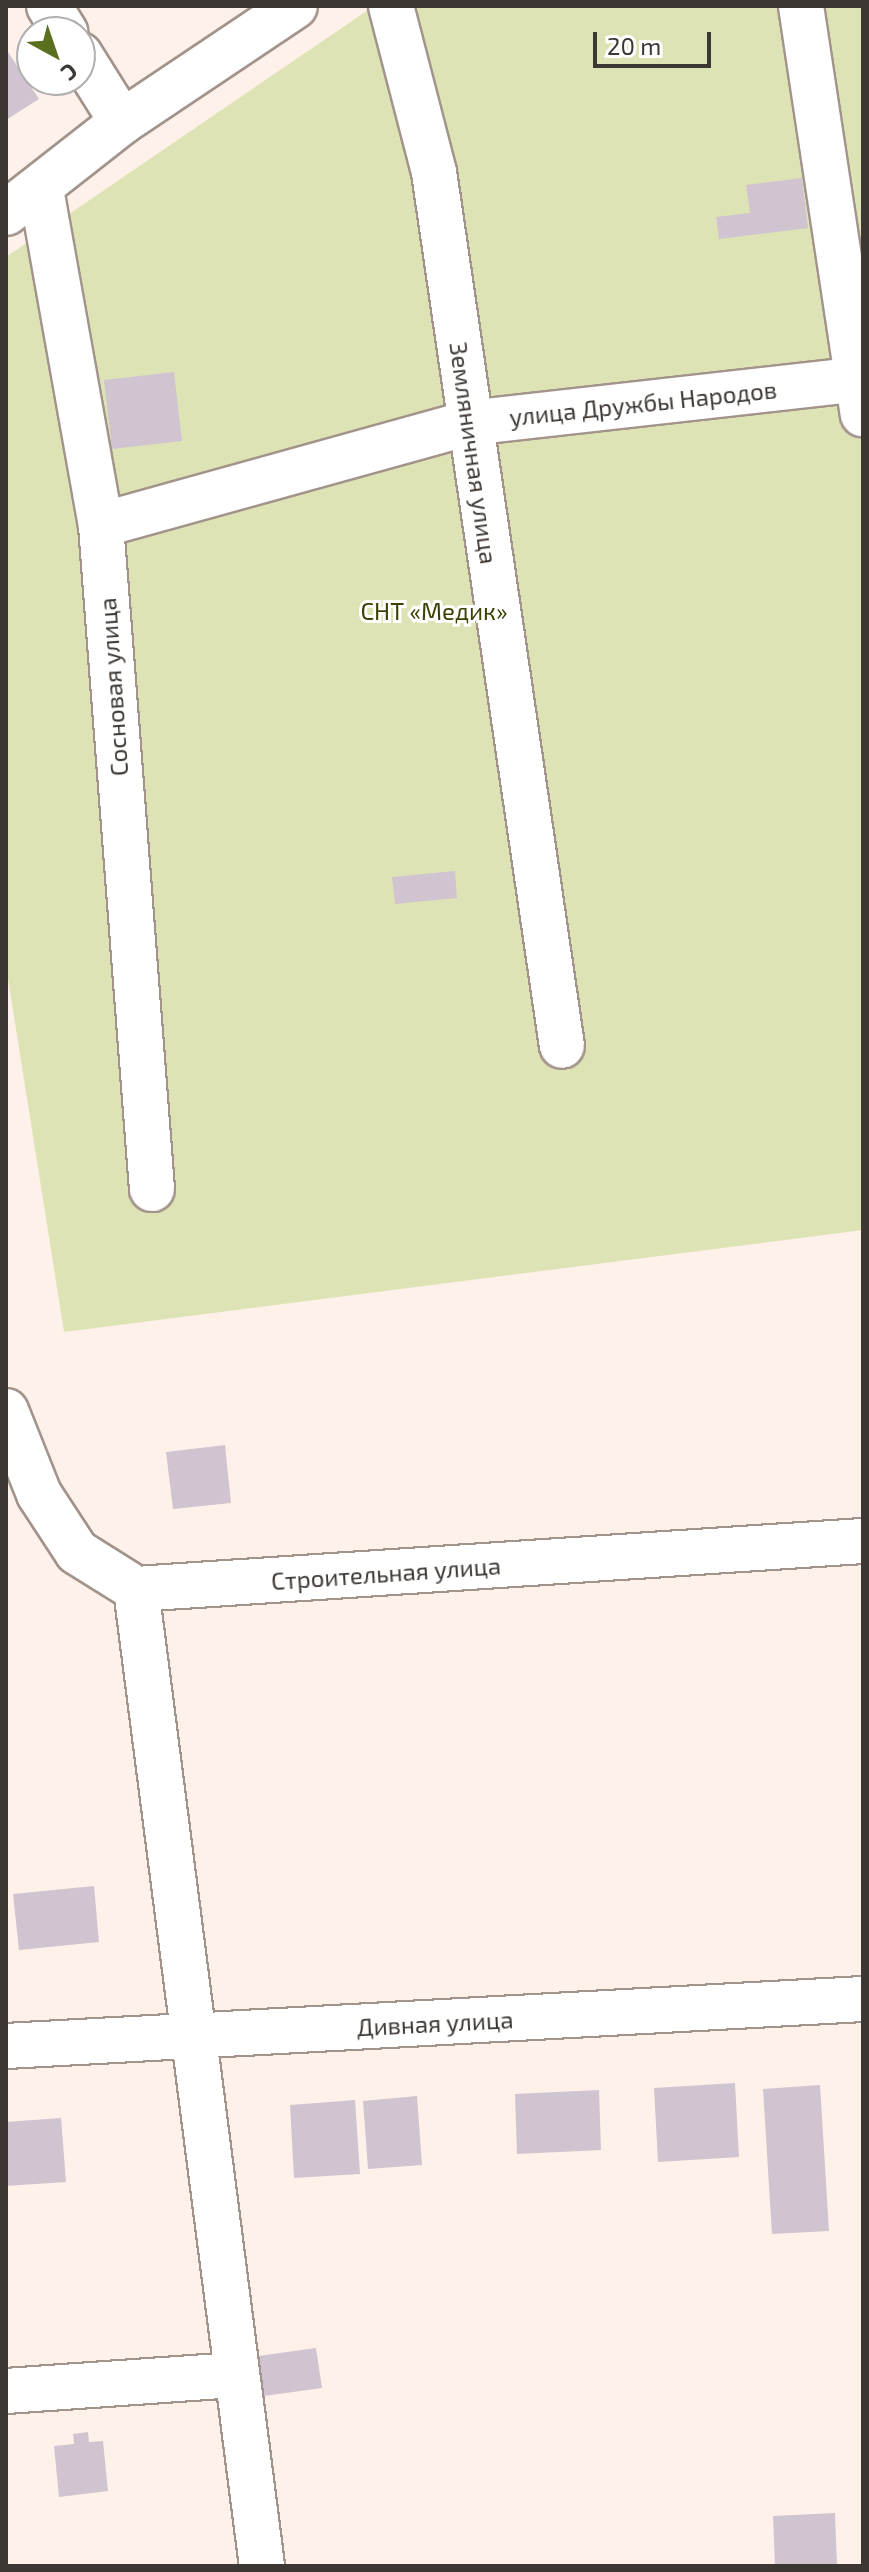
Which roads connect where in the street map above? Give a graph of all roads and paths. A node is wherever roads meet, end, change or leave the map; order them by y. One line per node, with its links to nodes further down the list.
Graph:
1 (295, 6): 5 (street)
2 (391, 6): 8 (street, Земляничная улица)
3 (801, 6): 7 (street)
4 (96, 81): 5 (street)
5 (122, 122): 6 (street)
6 (23, 201): 9 (street, Сосновая улица)
7 (862, 391): 8 (street, улица Дружбы Народов)
8 (469, 423): 9 (street, улица Дружбы Народов); 10 (street, Земляничная улица)
9 (101, 525): 11 (street, Сосновая улица)
10 (562, 1046)
11 (152, 1189)
12 (6, 1411): 14 (street)
13 (863, 1541): 14 (street, Строительная улица)
14 (136, 1589): 16 (street)
15 (863, 1999): 16 (street, Дивная улица)
16 (190, 2037): 17 (street, Дивная улица); 18 (street)
17 (6, 2046)
18 (236, 2375): 19 (street); 20 (street)
19 (6, 2391)
20 (262, 2566)

